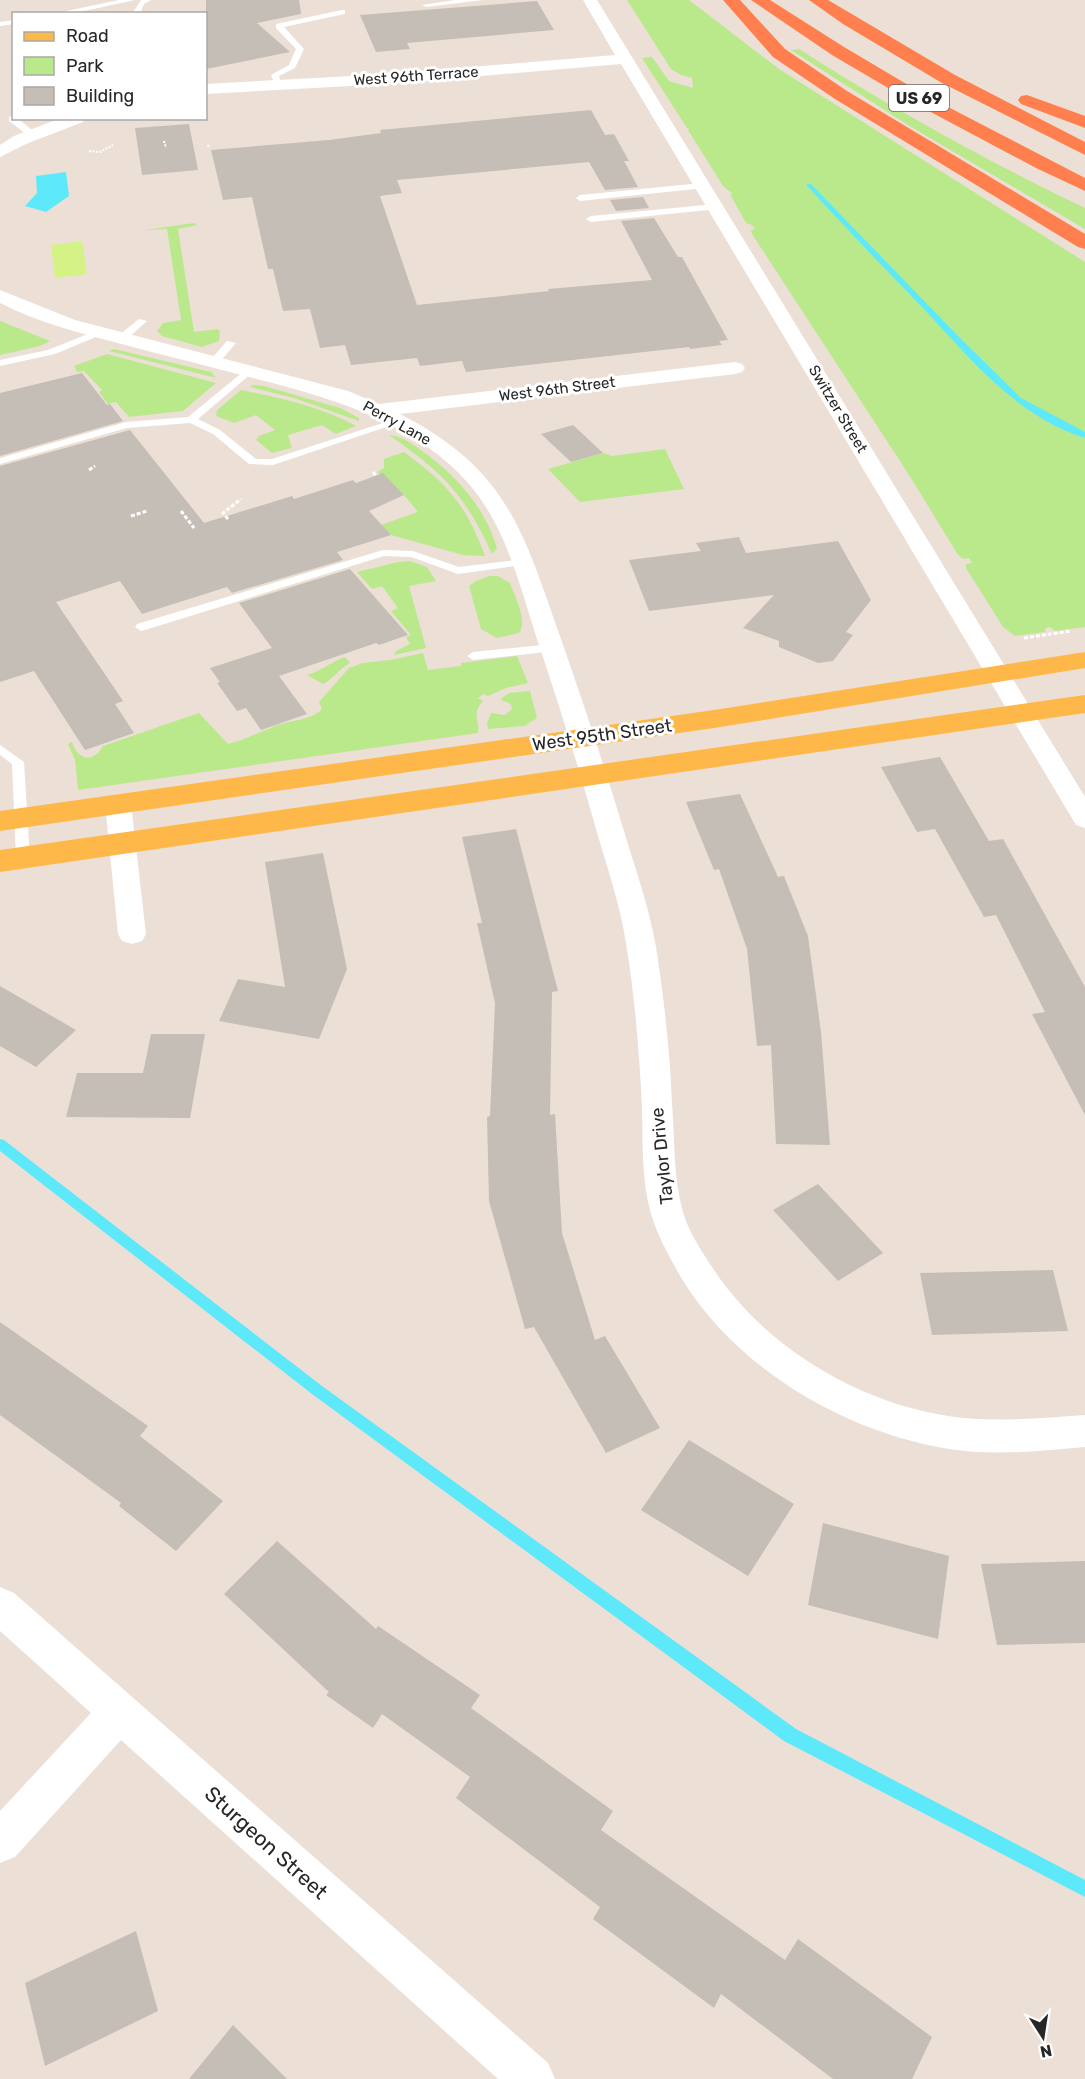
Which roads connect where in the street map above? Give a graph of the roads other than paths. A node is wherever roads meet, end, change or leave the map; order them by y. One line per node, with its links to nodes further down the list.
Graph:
1 (131, 0): 9 (lane)
2 (147, 0): 10 (lane)
3 (479, 0): 8 (lane)
4 (590, 0): 13 (street, Switzer Street)
5 (731, 0): 27 (highway)
6 (759, 0): 23 (highway, US 69)
7 (817, 0): 12 (highway, US 69)
8 (426, 5)
9 (66, 12)
10 (137, 12)
11 (342, 12): 14 (lane)
12 (907, 56): 18 (highway); 20 (highway, US 69)
13 (626, 59): 14 (street, West 96th Terrace); 22 (street, Switzer Street)
14 (279, 85): 15 (street, West 96th Terrace)
15 (207, 89)
16 (14, 120): 19 (lane)
17 (72, 120): 19 (street)
18 (1085, 122)
19 (33, 135): 21 (street)
20 (1085, 149)
21 (0, 152)
22 (702, 186): 24 (lane); 25 (street, Switzer Street)
23 (1085, 186)
24 (580, 198)
25 (715, 207): 26 (lane); 46 (street, Switzer Street)
26 (591, 219)
27 (1085, 243)
28 (0, 296): 30 (street, Perry Lane)
29 (142, 321): 31 (lane)
30 (100, 333): 31 (street, Perry Lane); 34 (lane)
31 (122, 338): 33 (street, Perry Lane)
32 (231, 343): 33 (lane)
33 (215, 361): 36 (street, Perry Lane)
34 (0, 363)
35 (735, 368): 37 (street, West 96th Street)
36 (249, 370): 37 (street, Perry Lane); 38 (lane)
37 (378, 410): 39 (street, Perry Lane)
38 (191, 420): 39 (lane); 40 (lane)
39 (399, 421): 41 (street, Perry Lane)
40 (0, 461)
41 (523, 562): 42 (lane); 43 (street, Perry Lane)
42 (141, 627)
43 (552, 648): 44 (lane); 49 (street, Perry Lane)
44 (473, 656)
45 (1085, 660): 46 (main road, West 95th Street)
46 (999, 673): 48 (street, Switzer Street); 49 (main road, West 95th Street)
47 (1085, 704): 48 (main road, West 95th Street)
48 (1022, 713): 51 (main road, West 95th Street); 54 (street, Switzer Street)
49 (582, 737): 51 (street, Perry Lane); 52 (main road, West 95th Street)
50 (0, 749): 53 (lane)
51 (594, 775): 55 (main road, West 95th Street); 58 (street, Taylor Drive)
52 (118, 804): 53 (main road, West 95th Street); 55 (street)
53 (10, 819): 56 (lane)
54 (1085, 819)
55 (122, 844): 56 (main road, West 95th Street); 57 (street)
56 (12, 860)
57 (132, 934)
58 (1085, 1431)
59 (0, 1606): 60 (street, Sturgeon Street)
60 (119, 1712): 61 (street); 62 (street, Sturgeon Street)
61 (0, 1842)
62 (532, 2079)

